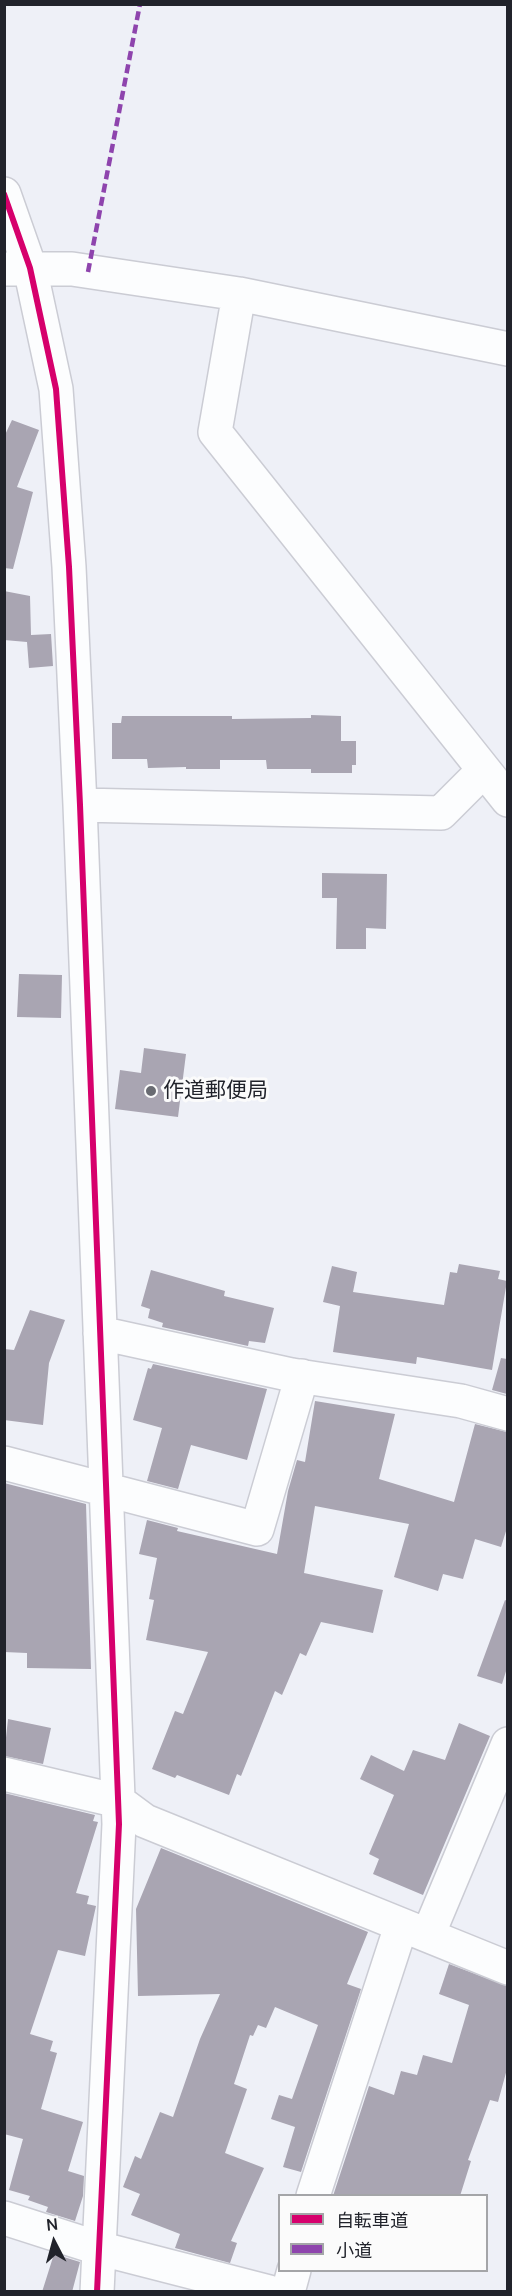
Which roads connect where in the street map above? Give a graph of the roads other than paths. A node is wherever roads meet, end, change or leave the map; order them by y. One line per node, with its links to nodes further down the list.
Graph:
1 (4, 194): 2 (street)
2 (17, 269): 3 (street); 7 (street)
3 (239, 294): 4 (street); 5 (street)
4 (507, 349)
5 (484, 770): 6 (street); 7 (street)
6 (507, 800)
7 (80, 805): 8 (street)
8 (100, 1333): 9 (street); 12 (street)
9 (302, 1377): 10 (street); 12 (street)
10 (507, 1414)
11 (4, 1463): 12 (street)
12 (106, 1491): 15 (street)
13 (507, 1744): 16 (street)
14 (4, 1774): 15 (street)
15 (118, 1801): 16 (street); 20 (street)
16 (415, 1930): 17 (street); 18 (street)
17 (507, 1968)
18 (314, 2194)
19 (4, 2218): 20 (street)
20 (98, 2248): 22 (street); 23 (street)
21 (294, 2272): 24 (street)
22 (97, 2292)
23 (269, 2292)
24 (288, 2292)

